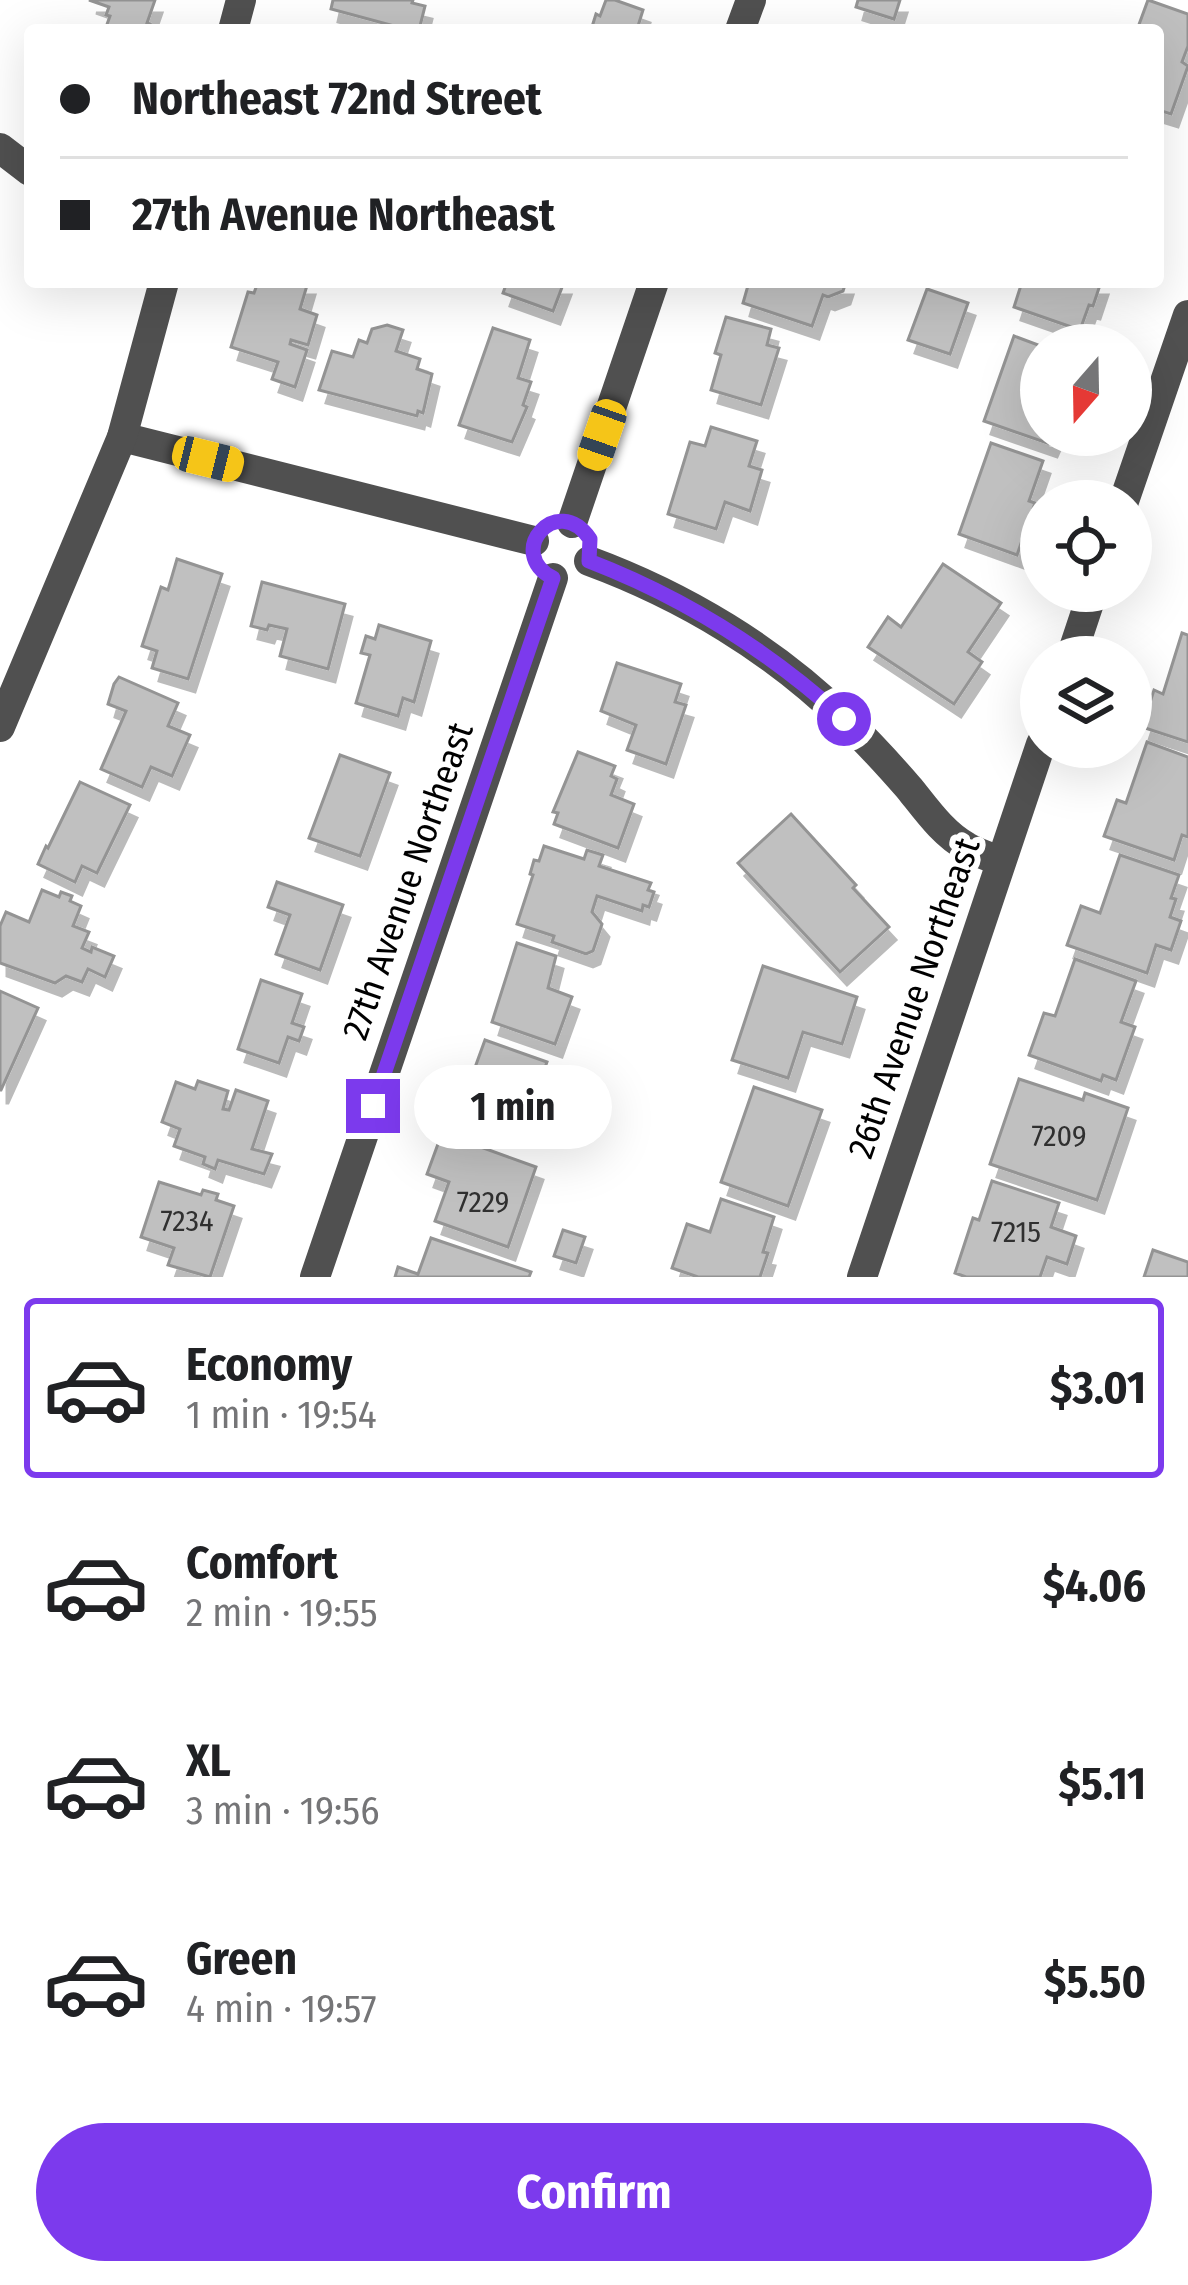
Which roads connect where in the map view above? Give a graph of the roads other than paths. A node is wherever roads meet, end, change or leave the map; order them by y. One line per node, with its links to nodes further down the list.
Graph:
1 (0, 148): 2 (street)
2 (24, 167)
3 (162, 288): 6 (street)
4 (652, 288): 8 (street)
5 (1188, 315): 7 (street)
6 (122, 437): 9 (street); 12 (street)
7 (1131, 480)
8 (572, 523): 9 (street); 10 (street)
9 (534, 542): 11 (street)
10 (589, 561): 11 (street); 14 (street)
11 (553, 578): 15 (street, 27th Avenue Northeast)
12 (0, 728)
13 (1033, 768): 14 (street, 26th Avenue Northeast)
14 (1001, 861): 16 (street, 26th Avenue Northeast)
15 (315, 1277)
16 (862, 1277)

